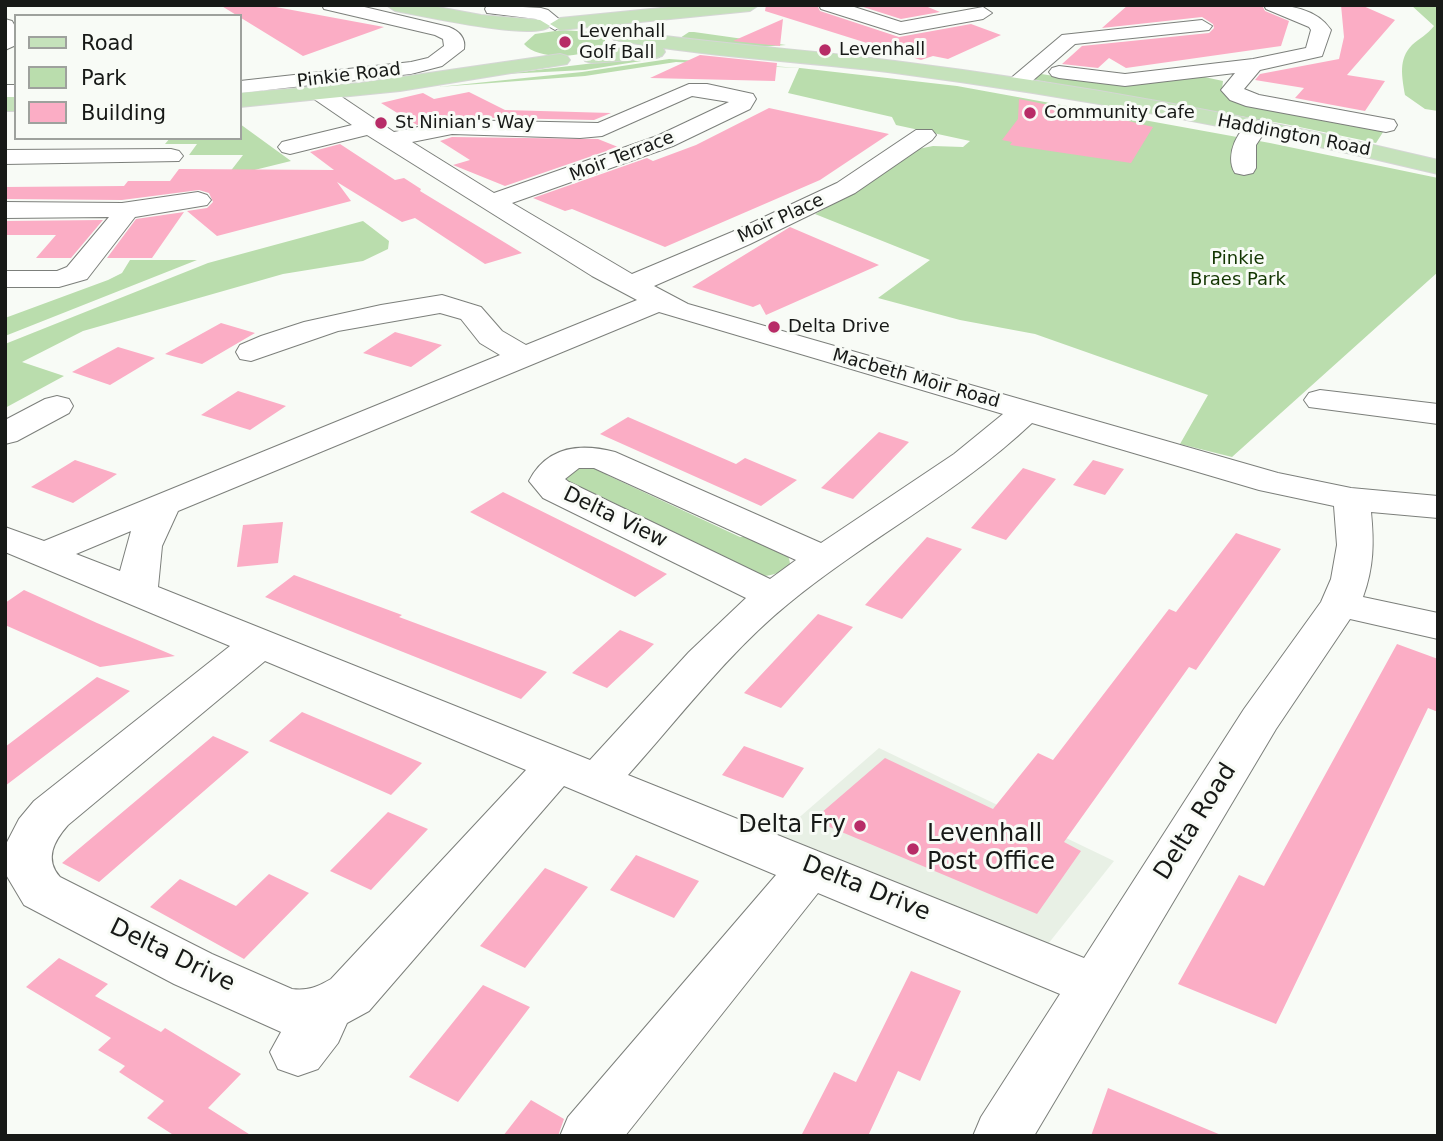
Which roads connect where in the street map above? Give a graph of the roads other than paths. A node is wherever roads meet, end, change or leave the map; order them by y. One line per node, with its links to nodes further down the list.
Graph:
1 (331, 5): 26 (street, Pinkie Road)
2 (395, 5): 12 (main road)
3 (750, 5): 7 (main road)
4 (828, 5): 8 (street)
5 (1273, 5): 11 (street)
6 (494, 9): 14 (street)
7 (676, 9): 10 (main road)
8 (983, 13)
9 (1328, 14): 11 (street)
10 (653, 15): 14 (main road); 16 (main road)
11 (1300, 16): 23 (street)
12 (453, 17): 14 (main road); 17 (main road)
13 (5, 25): 18 (street)
14 (552, 25): 16 (main road, Haddington Road); 17 (main road, Pinkie Road)
15 (1202, 26): 24 (street)
16 (619, 35): 19 (main road, Haddington Road); 20 (main road)
17 (506, 43): 21 (main road); 25 (main road, Pinkie Road)
18 (5, 44)
19 (734, 51): 20 (main road, Haddington Road); 24 (main road, Haddington Road)
20 (592, 57): 21 (main road, Haddington Road)
21 (560, 60): 25 (main road, Pinkie Road)
22 (1059, 72): 23 (street)
23 (1247, 72): 30 (street)
24 (1015, 84): 31 (main road, Haddington Road)
25 (380, 86): 27 (main road, Pinkie Road)
26 (242, 87)
27 (322, 94): 28 (main road, Pinkie Road); 33 (street, Macbeth Moir Road)
28 (242, 100)
29 (408, 110): 32 (street)
30 (1386, 125)
31 (1257, 127): 38 (main road, Haddington Road); 39 (street)
32 (439, 128): 33 (street); 41 (street, Moir Terrace)
33 (380, 133): 35 (street); 41 (street, Macbeth Moir Road)
34 (926, 136): 45 (street, Moir Place)
35 (290, 147)
36 (171, 156): 37 (street)
37 (5, 157)
38 (1438, 167)
39 (1244, 168)
40 (198, 200): 43 (street)
41 (492, 202): 45 (street, Macbeth Moir Road)
42 (5, 210): 43 (street)
43 (121, 211): 44 (street)
44 (5, 279)
45 (644, 294): 47 (street); 50 (street, Macbeth Moir Road)
46 (251, 352): 47 (street)
47 (525, 358): 54 (street)
48 (1321, 400): 51 (street)
49 (57, 406): 52 (street)
50 (1026, 411): 53 (street, Macbeth Moir Road); 58 (street)
51 (1438, 414)
52 (5, 435)
53 (1351, 499): 55 (street, Macbeth Moir Road); 61 (street, Delta Road)
54 (164, 506): 57 (street); 59 (street)
55 (1438, 507)
56 (6, 539): 57 (street, Delta Drive)
57 (45, 555): 59 (street, Delta Drive)
58 (822, 558): 60 (street); 60 (street, Delta View)
59 (138, 592): 63 (street, Delta Drive)
60 (773, 596): 64 (street)
61 (1340, 604): 62 (street); 66 (street, Delta Road)
62 (1438, 625)
63 (261, 643): 64 (street, Delta Drive); 64 (street, Delta Drive)
64 (578, 772): 65 (street, Delta Drive)
65 (811, 867): 66 (street, Delta Drive); 67 (street)
66 (1094, 985): 68 (street, Delta Road)
67 (589, 1136)
68 (1002, 1136)

